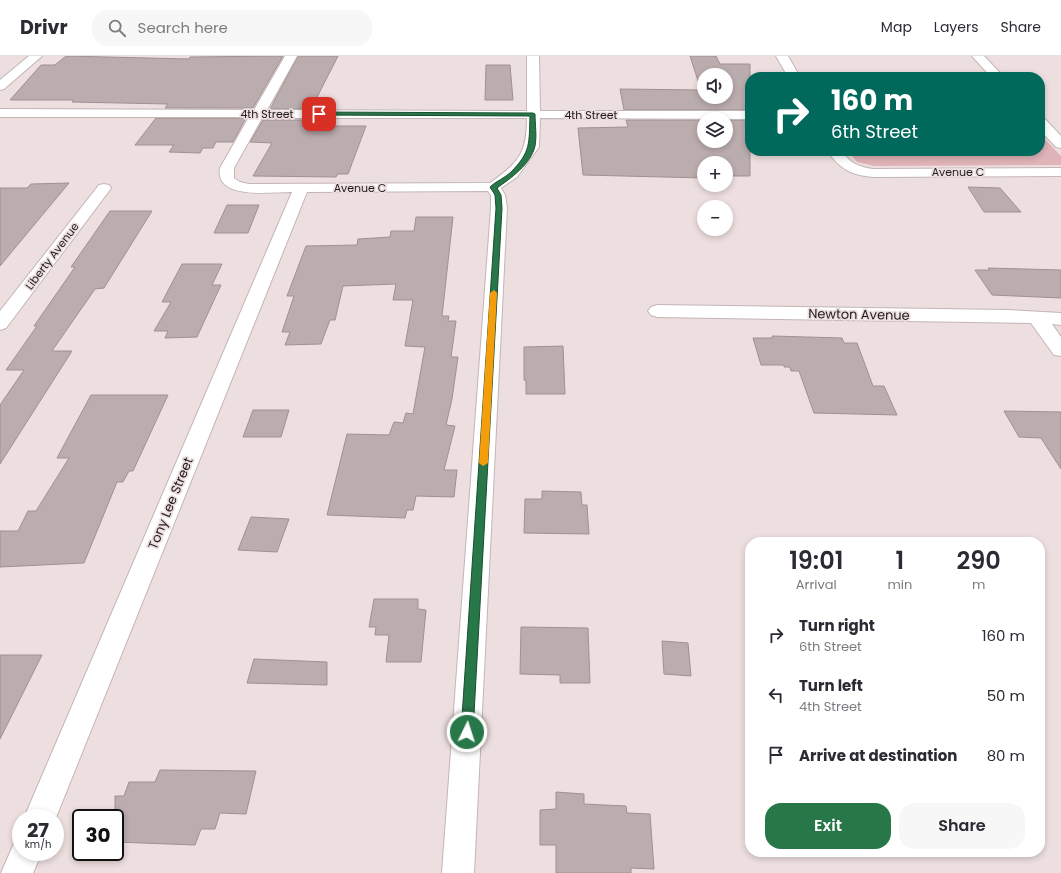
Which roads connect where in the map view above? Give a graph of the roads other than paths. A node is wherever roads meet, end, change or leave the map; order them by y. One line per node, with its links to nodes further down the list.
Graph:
1 (36, 56): 8 (street)
2 (291, 56): 10 (street)
3 (533, 56): 11 (street)
4 (782, 56): 6 (street)
5 (978, 56): 7 (street)
6 (791, 72)
7 (993, 72)
8 (0, 86)
9 (0, 113): 10 (street, 4th Street)
10 (258, 114): 11 (street, 4th Street); 19 (street, Avenue C)
11 (533, 114): 12 (street, 4th Street); 17 (street)
12 (745, 115)
13 (1045, 127): 14 (street)
14 (1061, 144)
15 (838, 156): 16 (street, Avenue C)
16 (1061, 172)
17 (493, 187): 19 (street, Avenue C); 28 (street)
18 (104, 188): 23 (street, Liberty Avenue)
19 (301, 188): 25 (street, Tony Lee Street)
20 (657, 311): 21 (street, Newton Avenue)
21 (1037, 318): 22 (street, Newton Avenue); 24 (street)
22 (1061, 319)
23 (0, 324)
24 (1061, 350)
25 (44, 809)
26 (22, 861): 27 (street)
27 (17, 873)
28 (458, 873)

